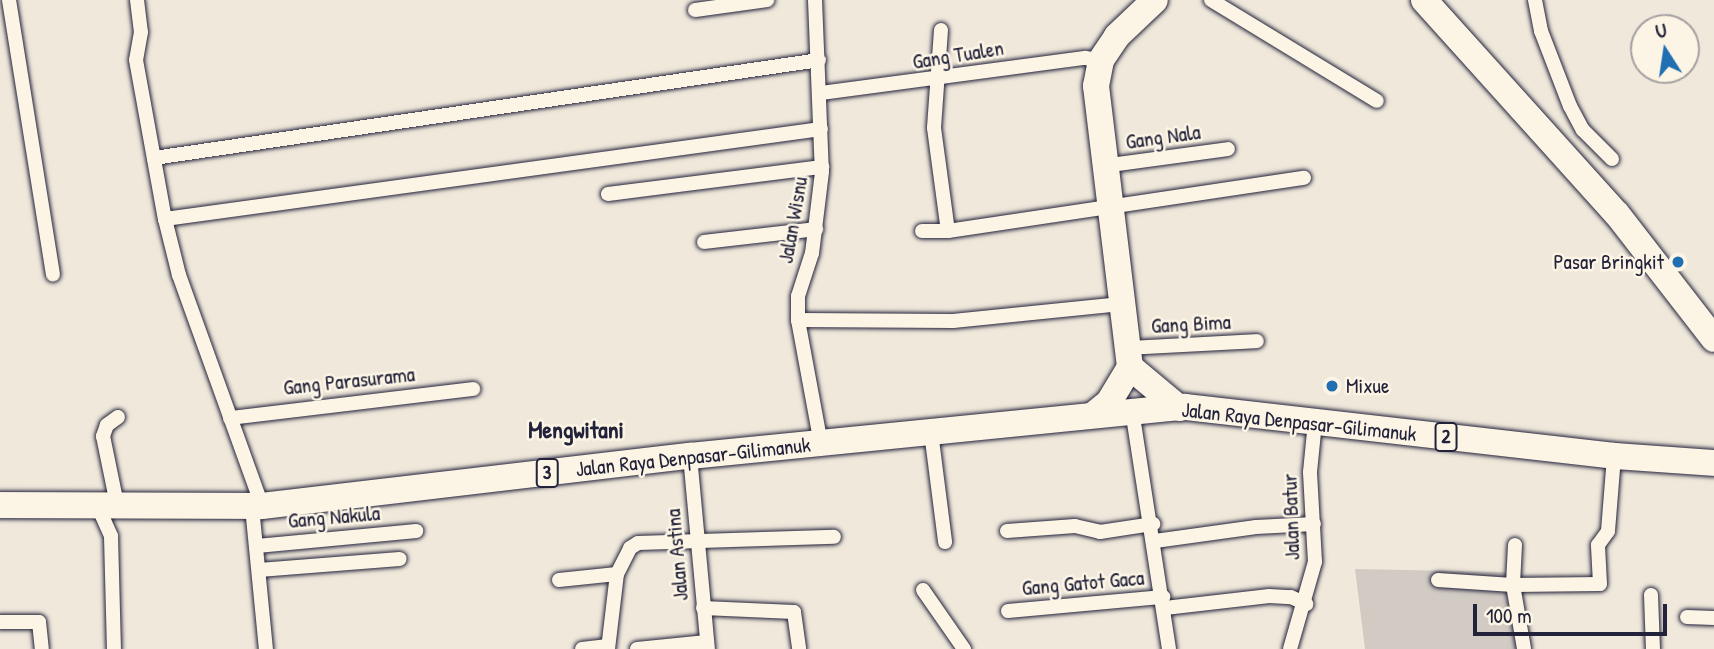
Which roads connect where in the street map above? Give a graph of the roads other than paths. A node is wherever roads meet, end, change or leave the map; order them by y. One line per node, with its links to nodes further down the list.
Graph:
1 (9, 0): 30 (street)
2 (137, 0): 18 (street)
3 (767, 0): 9 (street)
4 (815, 0): 11 (street, Jalan Wisnu)
5 (1211, 0): 15 (street)
6 (1424, 0): 33 (highway)
7 (1535, 0): 19 (street)
8 (1145, 3): 12 (highway)
9 (695, 10)
10 (941, 30): 13 (street)
11 (818, 60): 14 (street, Jalan Wisnu); 18 (street)
12 (1101, 60): 13 (street, Gang Tualen); 20 (highway)
13 (941, 80): 14 (street, Gang Tualen); 28 (street)
14 (821, 93): 16 (street, Jalan Wisnu)
15 (1377, 101)
16 (821, 128): 21 (street, Jalan Wisnu); 25 (street)
17 (1228, 149): 20 (street, Gang Nala)
18 (154, 158): 25 (street)
19 (1612, 159)
20 (1103, 166): 24 (highway)
21 (822, 167): 23 (street); 26 (street, Jalan Wisnu)
22 (1304, 178): 24 (street)
23 (608, 194)
24 (1108, 209): 28 (street); 31 (highway)
25 (165, 219): 41 (street)
26 (816, 229): 29 (street); 32 (street, Jalan Wisnu)
27 (922, 231): 28 (street)
28 (948, 231)
29 (704, 242)
30 (53, 274)
31 (1126, 298): 32 (street); 35 (highway)
32 (798, 320): 44 (street, Jalan Wisnu)
33 (1714, 339)
34 (1258, 341): 35 (street, Gang Bima)
35 (1129, 358): 37 (highway); 39 (highway)
36 (474, 389): 41 (street, Gang Parasurama)
37 (1179, 408): 38 (highway, Jalan Raya Denpasar-Gilimanuk / 3); 42 (highway, Jalan Raya Denpasar-Gilimanuk / 2)
38 (1132, 410): 39 (highway, Jalan Raya Denpasar-Gilimanuk / 3); 51 (street)
39 (1093, 415): 43 (highway, Jalan Raya Denpasar-Gilimanuk / 3)
40 (118, 417): 50 (street)
41 (230, 418): 49 (street)
42 (1315, 422): 46 (highway, Jalan Raya Denpasar-Gilimanuk / 2); 52 (street, Jalan Batur)
43 (931, 432): 44 (highway, Jalan Raya Denpasar-Gilimanuk / 3); 59 (street)
44 (821, 444): 45 (highway, Jalan Raya Denpasar-Gilimanuk / 3)
45 (690, 456): 49 (highway, Jalan Raya Denpasar-Gilimanuk / 3); 57 (street, Jalan Astina)
46 (1614, 456): 47 (highway, Jalan Raya Denpasar-Gilimanuk / 2); 67 (street)
47 (1714, 463)
48 (0, 505): 50 (highway, Jalan Raya Denpasar-Gilimanuk / 3)
49 (257, 507): 50 (highway, Jalan Raya Denpasar-Gilimanuk / 3); 61 (street)
50 (115, 509): 55 (street); 55 (street)
51 (1153, 524): 54 (street); 58 (street)
52 (1314, 524): 58 (street); 71 (street, Jalan Batur)
53 (416, 531): 61 (street, Gang Nakula)
54 (1007, 531)
55 (111, 536): 80 (street)
56 (834, 537): 57 (street)
57 (695, 540): 64 (street); 72 (street, Jalan Astina)
58 (1155, 541): 70 (street)
59 (945, 542)
60 (1515, 545): 67 (street)
61 (257, 546): 63 (street)
62 (400, 559): 63 (street)
63 (259, 570): 81 (street)
64 (617, 574): 65 (street); 78 (street)
65 (559, 580)
66 (1438, 580): 67 (street)
67 (1513, 585): 88 (street)
68 (923, 590): 85 (street)
69 (1651, 595): 89 (street)
70 (1164, 602): 71 (street, Gang Gatot Gaca); 73 (street, Gang Gatot Gaca); 86 (street)
71 (1306, 604): 87 (street, Jalan Batur)
72 (703, 608): 77 (street, Jalan Astina); 84 (street)
73 (1008, 611)
74 (1687, 617): 75 (street)
75 (1714, 618)
76 (0, 622): 79 (street)
77 (707, 646): 83 (street)
78 (608, 648): 82 (street)
79 (42, 649)
80 (114, 649)
81 (266, 649)
82 (582, 649)
83 (637, 649)
84 (799, 649)
85 (964, 649)
86 (1169, 649)
87 (1290, 649)
88 (1524, 649)
89 (1653, 649)

